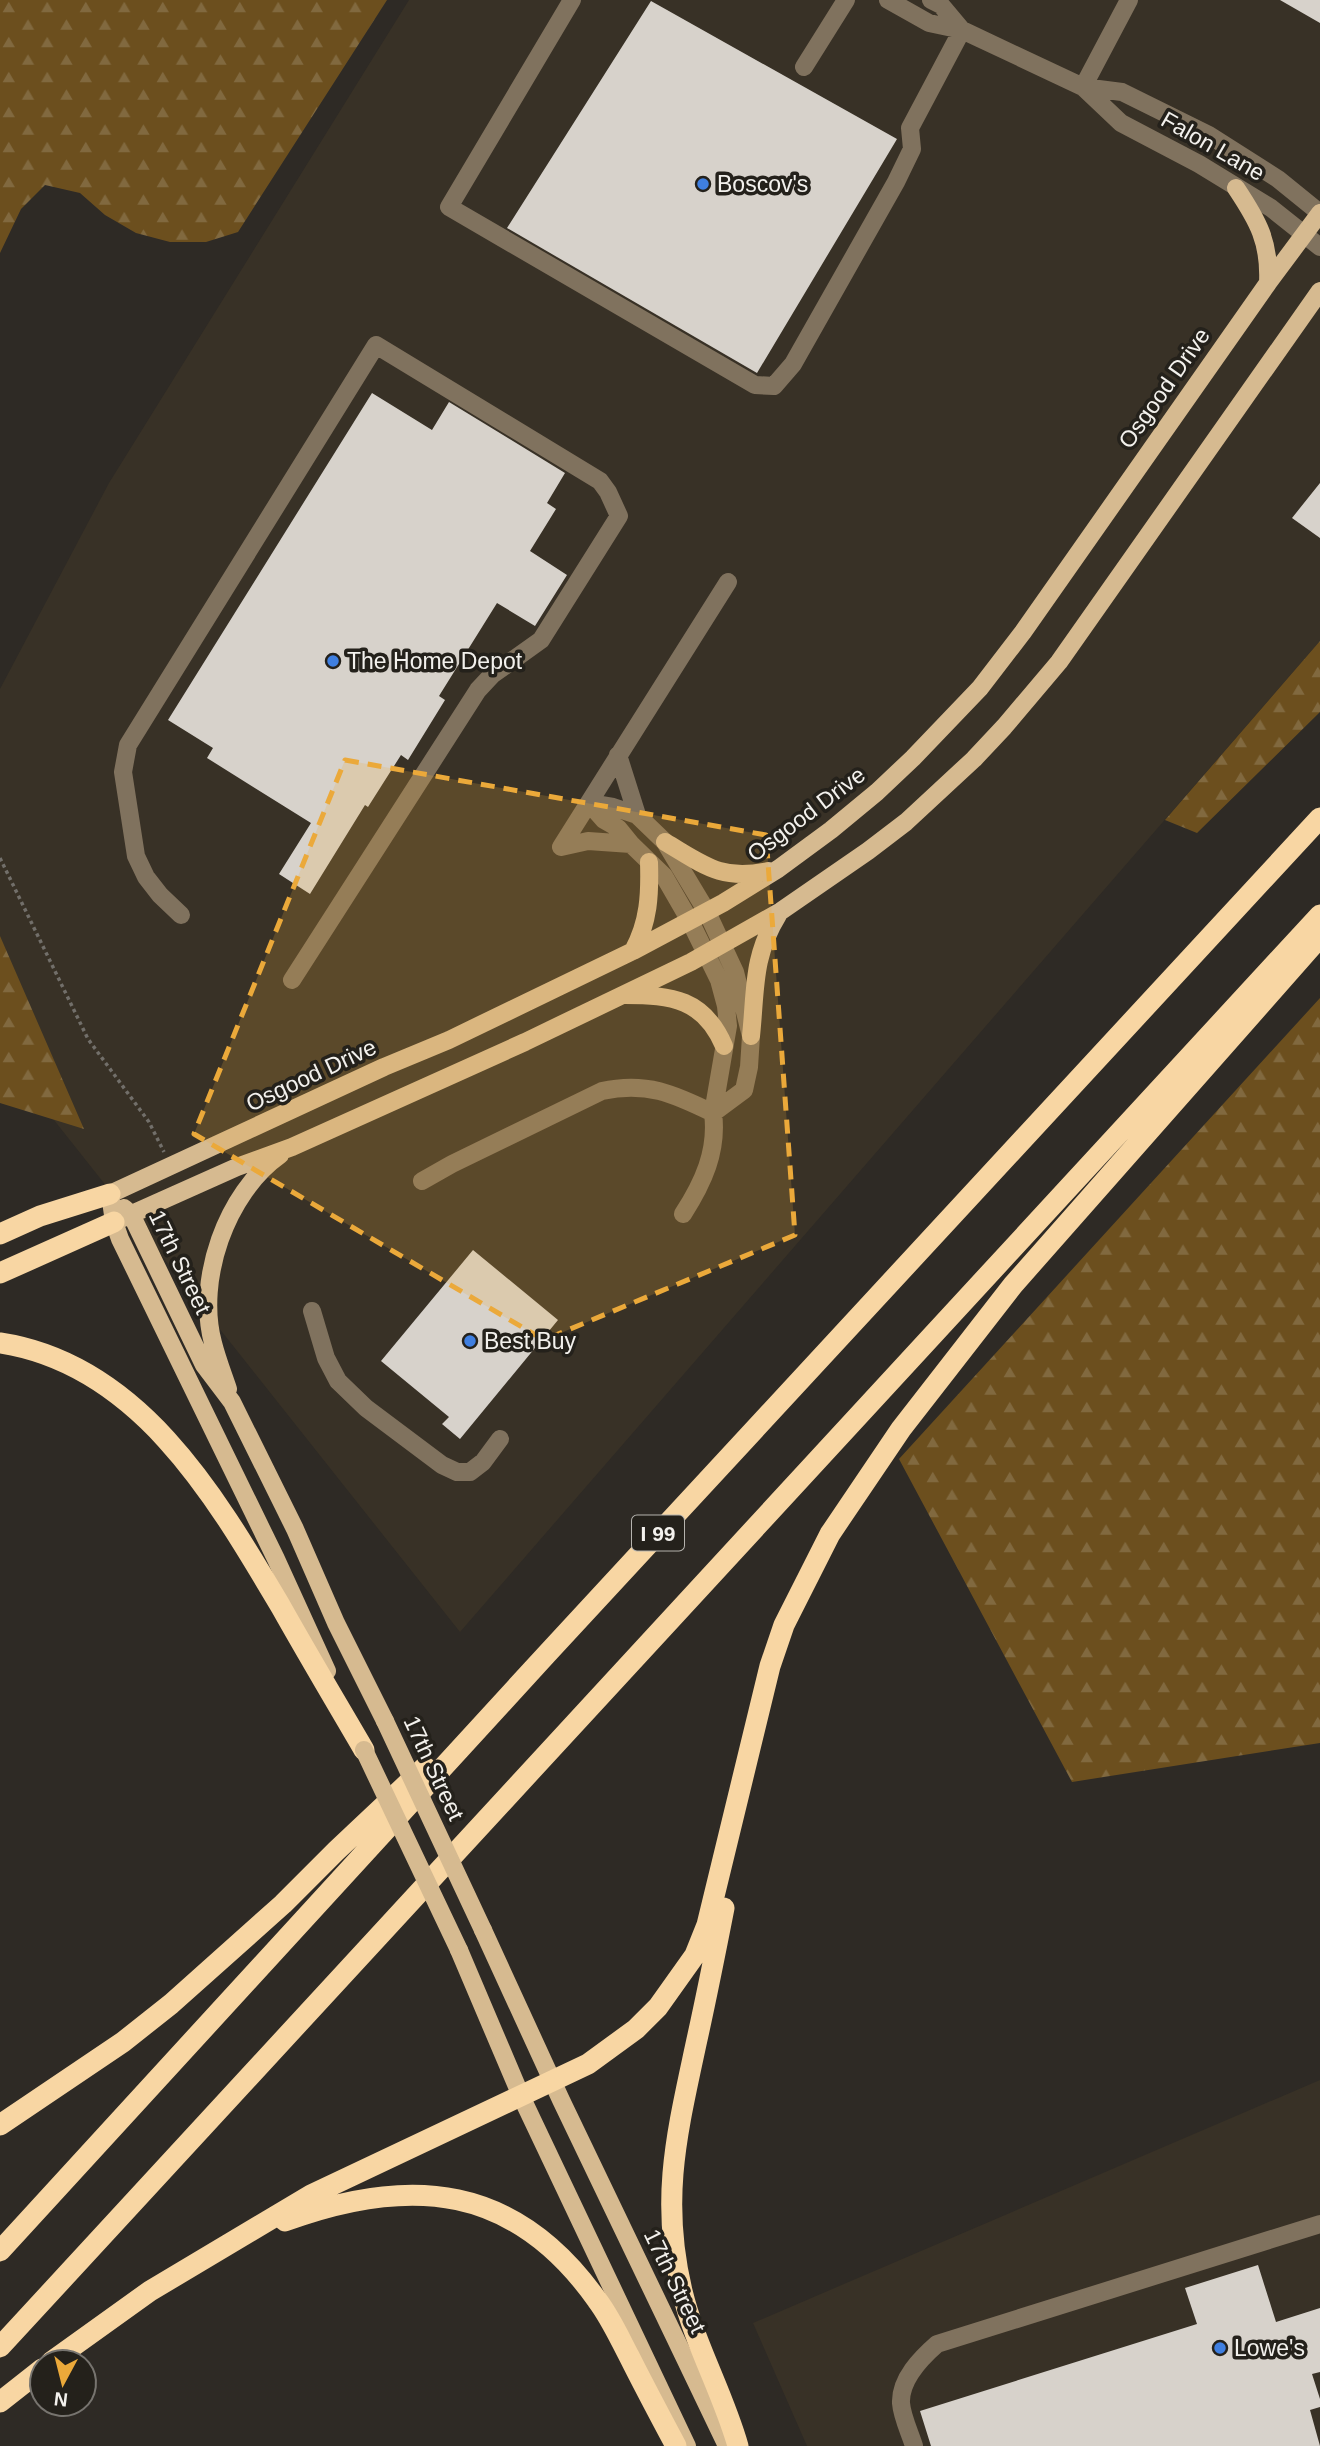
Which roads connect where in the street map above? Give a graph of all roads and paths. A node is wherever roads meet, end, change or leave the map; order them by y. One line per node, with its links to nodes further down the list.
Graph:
1 (572, 0): 6 (street)
2 (846, 0): 7 (street)
3 (888, 0): 6 (street)
4 (931, 0): 6 (street)
5 (1129, 0): 8 (street)
6 (962, 30): 8 (street)
7 (804, 67)
8 (1083, 87): 9 (street, Falon Lane); 10 (street, Falon Lane)
9 (1236, 188): 11 (street, Falon Lane); 13 (main road)
10 (1320, 213): 11 (main road, Osgood Drive)
11 (1306, 233): 12 (street, Falon Lane); 13 (main road, Osgood Drive)
12 (1320, 247)
13 (1268, 283): 26 (main road, Osgood Drive)
14 (1320, 291): 16 (main road)
15 (1320, 307): 16 (main road)
16 (1298, 320): 27 (main road)
17 (728, 582): 18 (street)
18 (618, 755): 19 (street); 20 (street)
19 (589, 803): 20 (street); 23 (street); 23 (street)
20 (637, 815): 22 (street)
21 (1320, 818): 52 (highway, I 99)
22 (665, 842): 26 (main road); 30 (street)
23 (631, 844): 25 (street)
24 (0, 858): 41 (path)
25 (649, 862): 30 (street); 33 (main road)
26 (778, 869): 30 (main road, Osgood Drive)
27 (781, 911): 32 (main road); 37 (main road)
28 (181, 915): 35 (street)
29 (1320, 915): 61 (highway)
30 (698, 917): 32 (street); 33 (main road, Osgood Drive); 34 (street)
31 (1320, 937): 53 (highway)
32 (723, 945): 34 (main road); 37 (street)
33 (633, 951): 41 (main road, Osgood Drive)
34 (706, 954): 36 (main road); 38 (street)
35 (292, 981)
36 (622, 995): 38 (main road); 40 (main road)
37 (751, 1036): 39 (street)
38 (724, 1046): 39 (street)
39 (713, 1113): 42 (street); 44 (street)
40 (292, 1147): 45 (main road); 50 (main road)
41 (172, 1167): 43 (main road, Osgood Drive)
42 (422, 1181)
43 (110, 1194): 45 (main road, 17th Street); 46 (highway)
44 (682, 1214)
45 (123, 1218): 47 (highway); 50 (main road, 17th Street); 54 (main road, 17th Street)
46 (0, 1234)
47 (0, 1273)
48 (312, 1311): 51 (street)
49 (0, 1343): 54 (highway)
50 (232, 1402): 55 (main road, 17th Street, bridge)
51 (500, 1439)
52 (545, 1656): 57 (highway); 60 (highway, I 99)
53 (749, 1749): 55 (highway); 68 (highway)
54 (364, 1750): 56 (main road, 17th Street, bridge)
55 (553, 2082): 56 (highway); 67 (main road, 17th Street)
56 (521, 2096): 59 (highway); 66 (main road, 17th Street)
57 (0, 2125)
58 (1320, 2224): 69 (street)
59 (240, 2236): 62 (highway); 65 (highway)
60 (0, 2251)
61 (0, 2347)
62 (71, 2348)
63 (28, 2380): 64 (highway)
64 (0, 2402)
65 (676, 2446)
66 (687, 2446)
67 (727, 2446)
68 (738, 2446)
69 (914, 2446)

